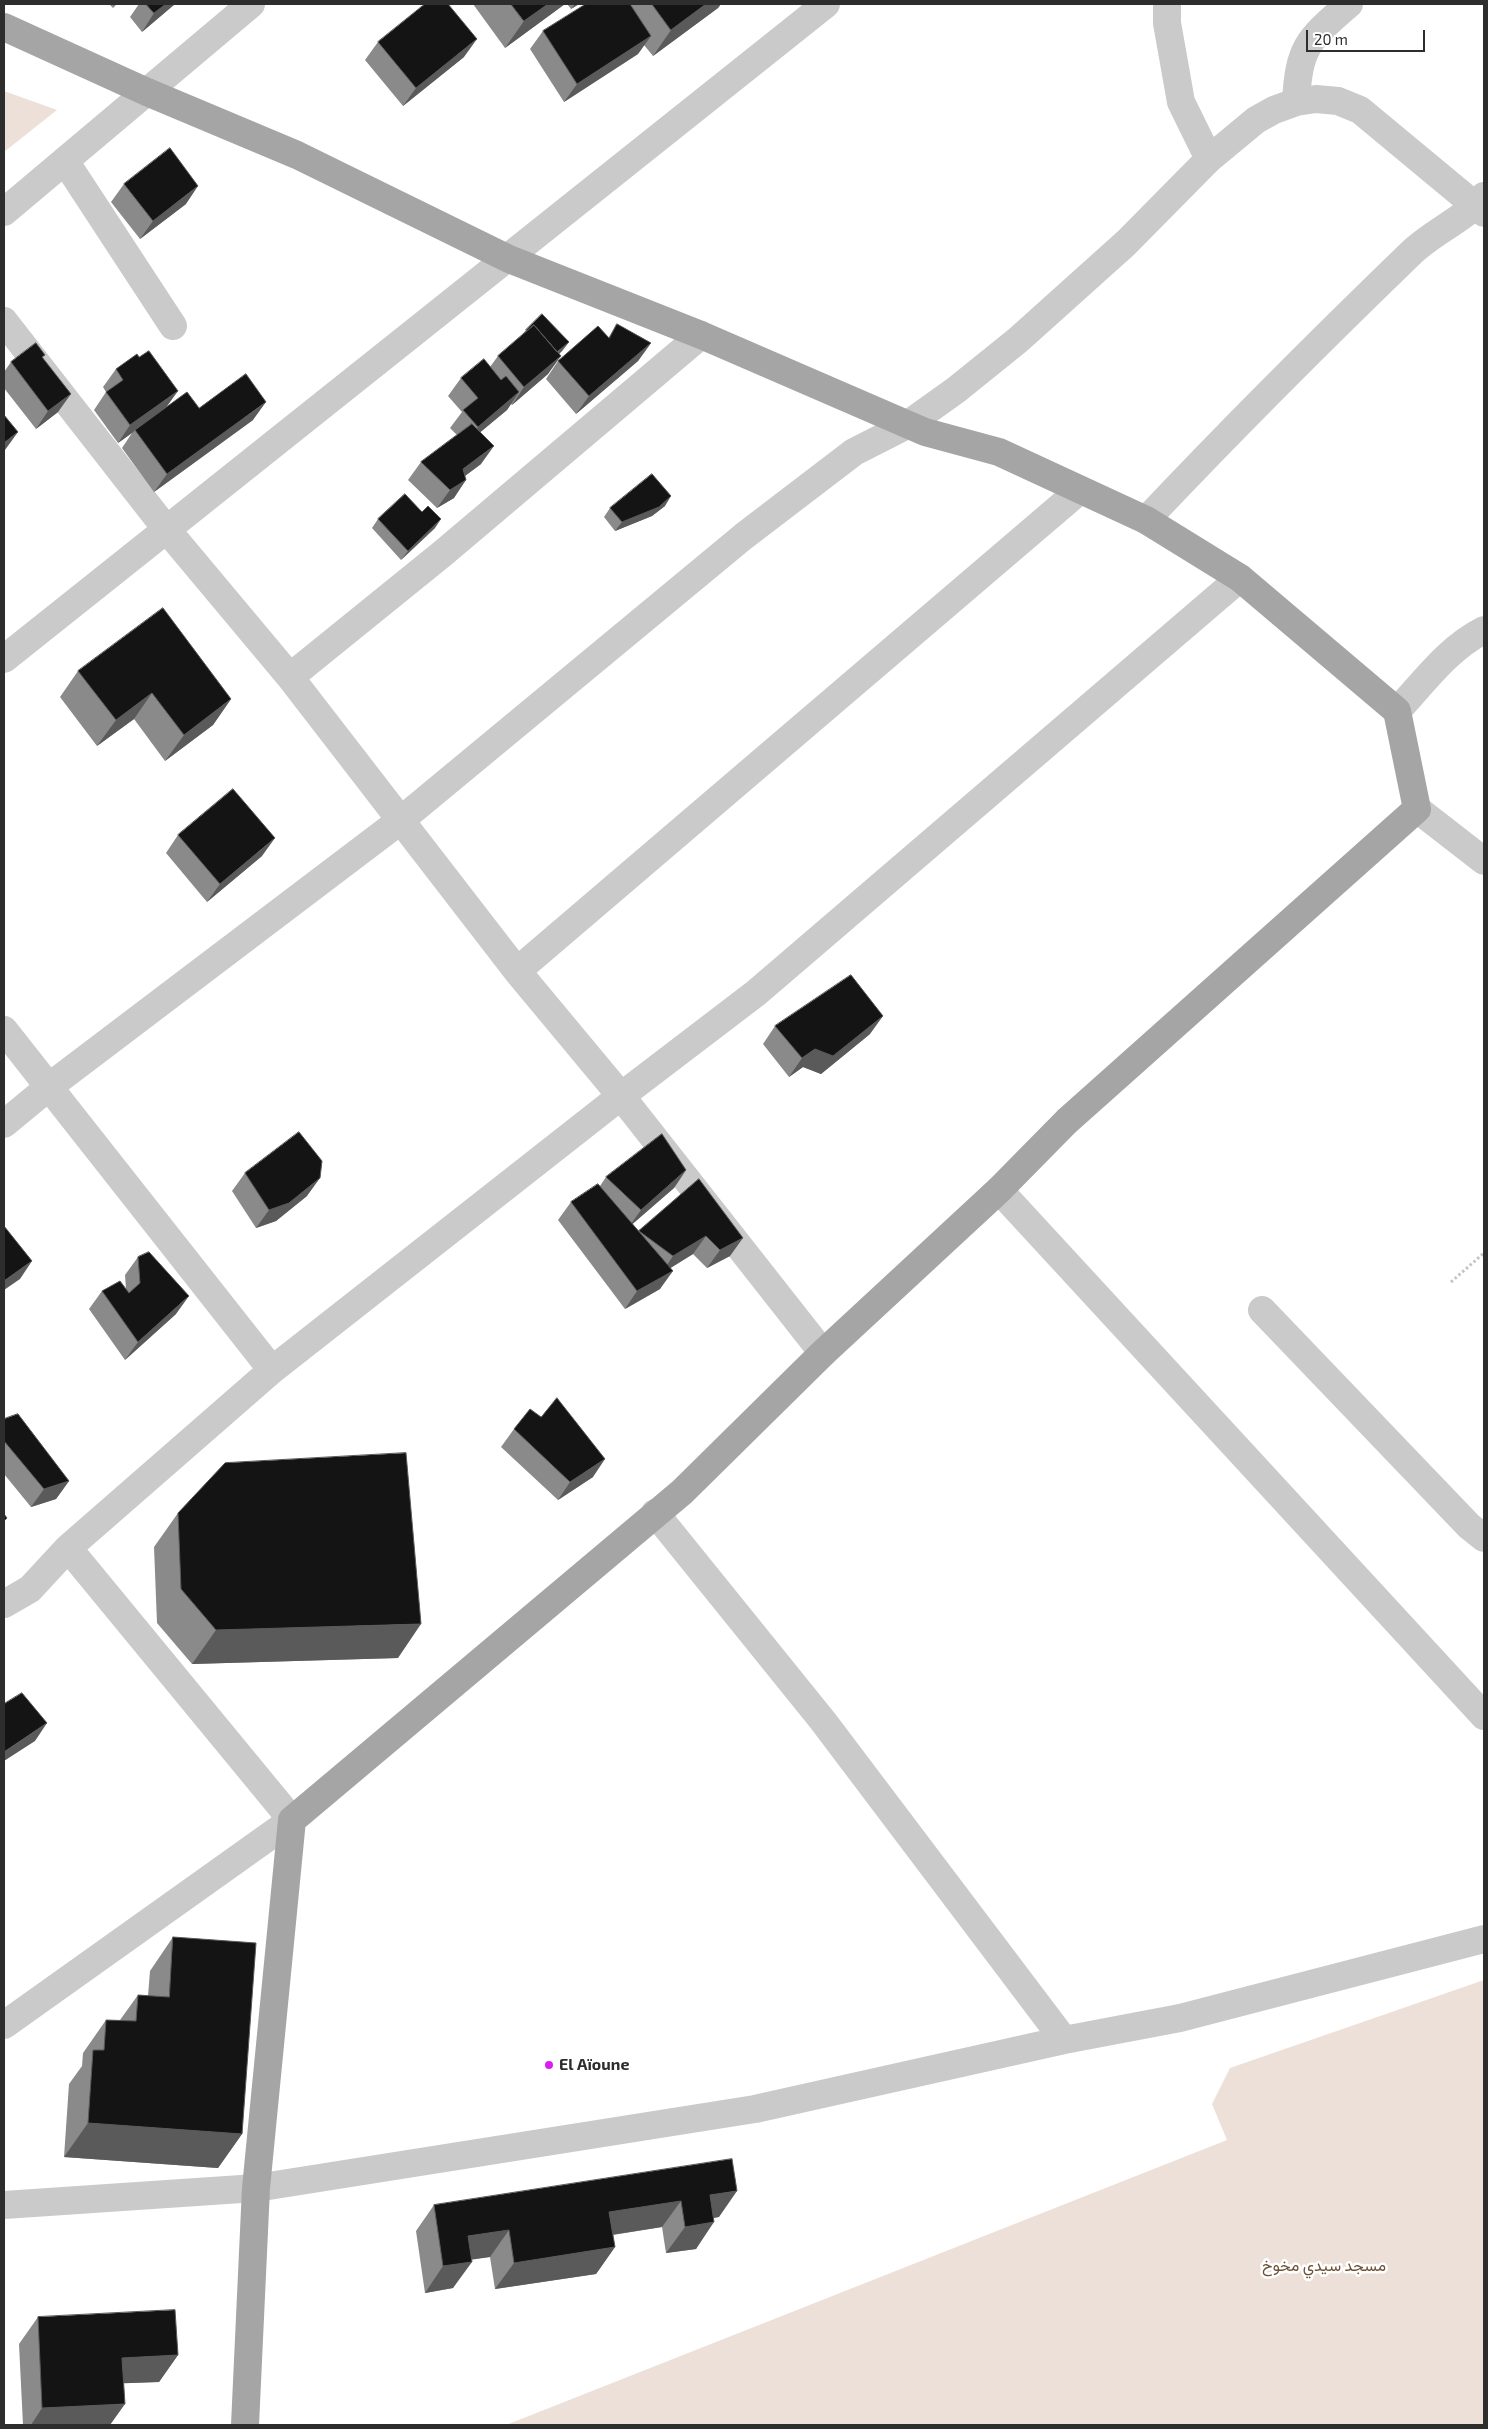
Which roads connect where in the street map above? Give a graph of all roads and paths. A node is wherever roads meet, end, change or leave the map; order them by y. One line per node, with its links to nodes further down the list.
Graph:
1 (251, 4): 6 (street)
2 (826, 4): 12 (street)
3 (1168, 4): 8 (street)
4 (1349, 4): 7 (street)
5 (4, 27): 6 (main road)
6 (147, 92): 9 (street); 12 (main road)
7 (1296, 102): 8 (street); 10 (street)
8 (1209, 159): 16 (street)
9 (65, 160): 11 (street); 14 (street)
10 (1482, 205): 18 (street)
11 (4, 212)
12 (509, 258): 15 (main road); 19 (street)
13 (4, 321): 19 (street)
14 (173, 326)
15 (701, 335): 16 (main road); 23 (street)
16 (907, 424): 17 (main road); 26 (street)
17 (1080, 490): 18 (main road); 28 (street)
18 (1146, 520): 20 (main road)
19 (166, 530): 22 (street); 23 (street)
20 (1240, 578): 24 (main road); 31 (street)
21 (1484, 630): 24 (street)
22 (4, 659)
23 (290, 677): 26 (street)
24 (1397, 711): 25 (main road)
25 (1417, 809): 27 (street); 33 (main road)
26 (401, 820): 28 (street); 30 (street)
27 (1484, 860)
28 (517, 971): 31 (street)
29 (4, 1030): 30 (street)
30 (50, 1086): 32 (street); 38 (street)
31 (621, 1096): 37 (street); 38 (street)
32 (4, 1124)
33 (999, 1190): 37 (main road); 43 (street)
34 (1484, 1253): 35 (path)
35 (1451, 1282)
36 (1262, 1310): 40 (street)
37 (823, 1353): 39 (main road)
38 (272, 1370): 41 (street)
39 (656, 1513): 44 (main road); 47 (street)
40 (1484, 1538)
41 (68, 1548): 42 (street); 44 (street)
42 (4, 1604)
43 (1484, 1716)
44 (292, 1820): 46 (street); 48 (main road)
45 (1484, 1939): 47 (street)
46 (4, 2025)
47 (1064, 2040): 48 (street)
48 (256, 2188): 49 (street); 50 (main road)
49 (4, 2205)
50 (245, 2425)

